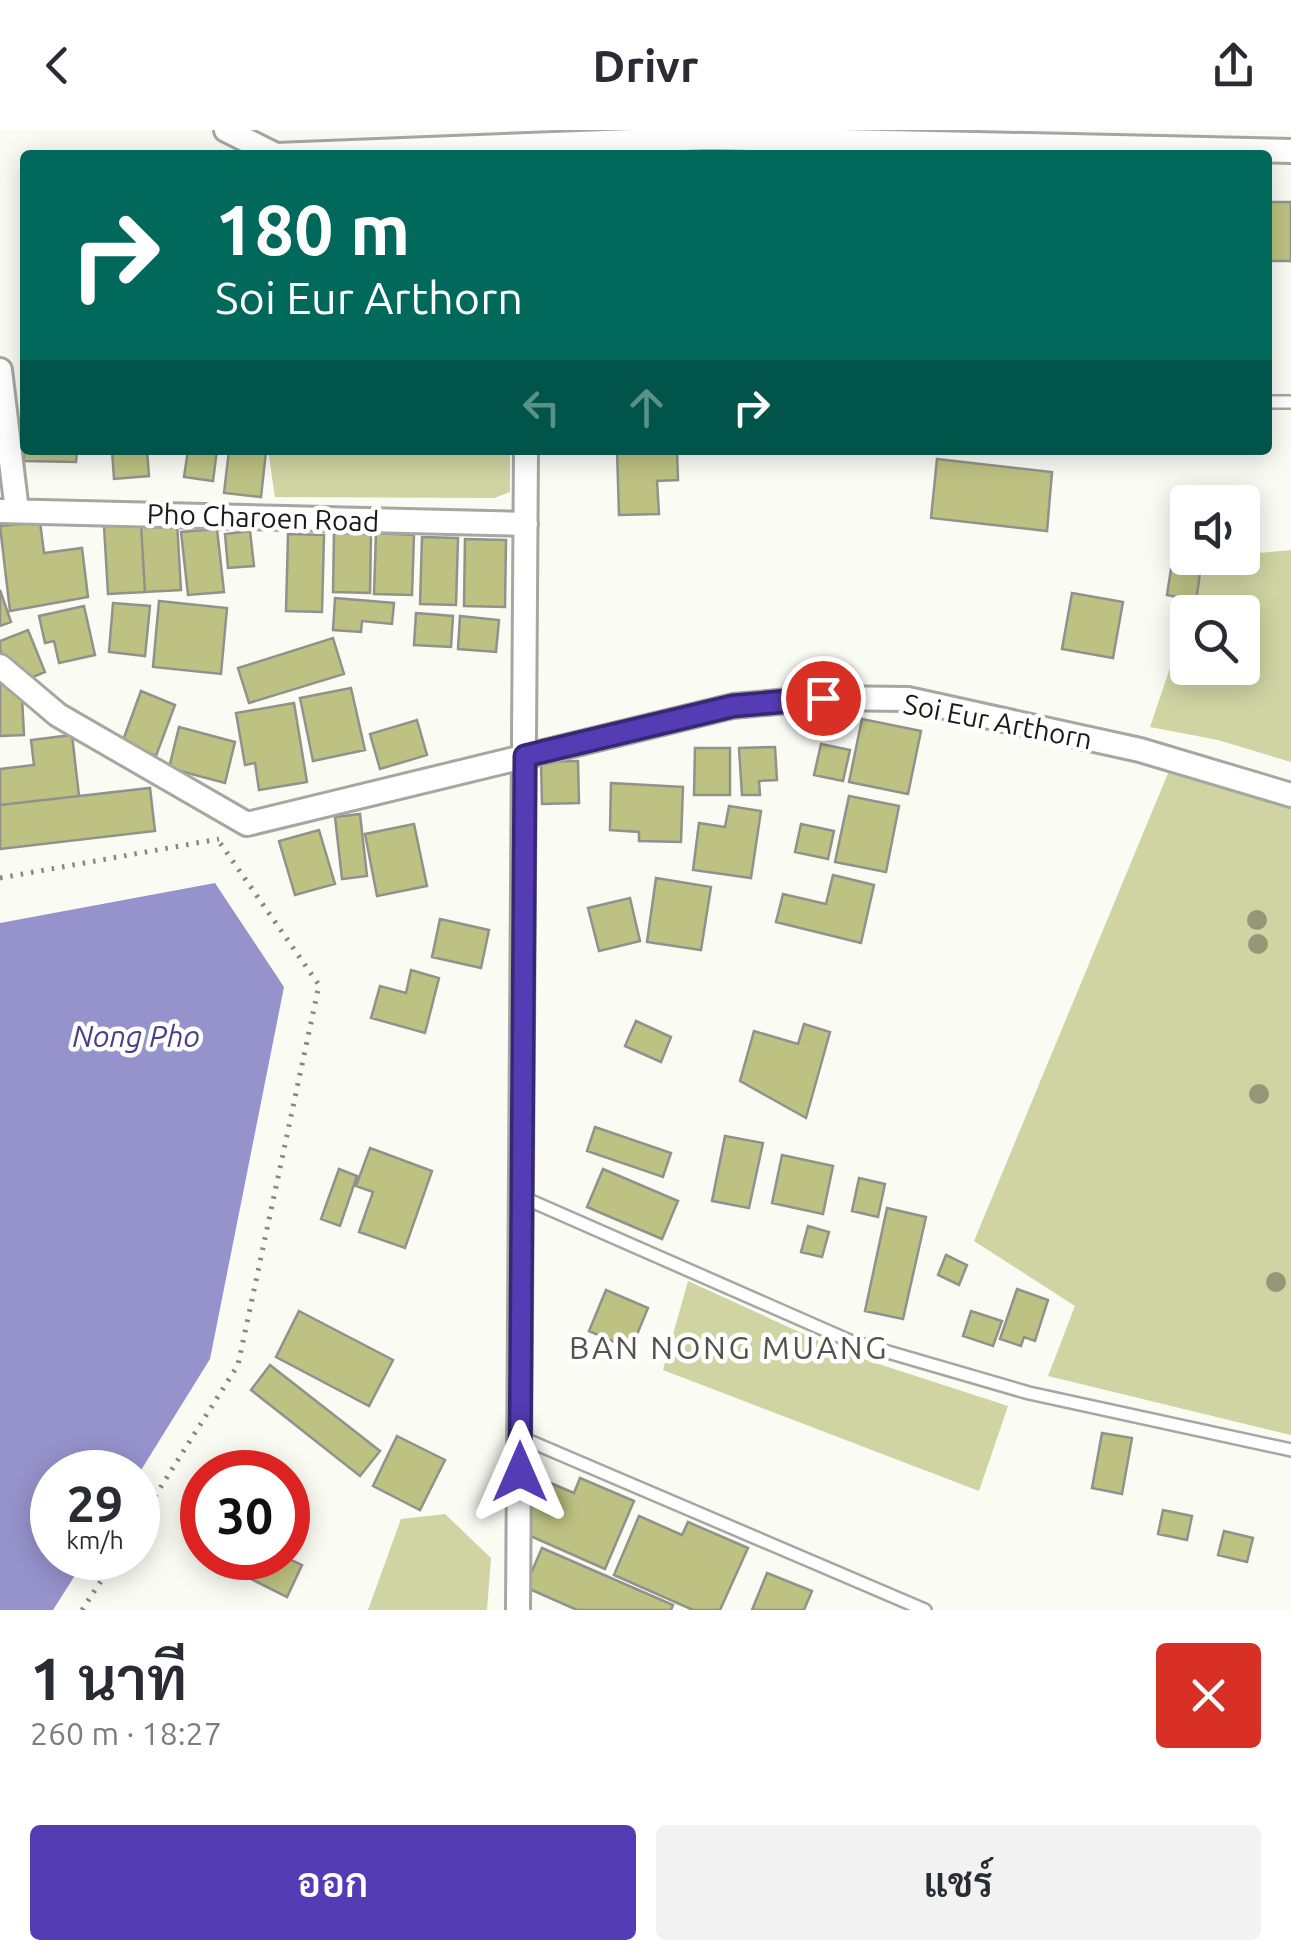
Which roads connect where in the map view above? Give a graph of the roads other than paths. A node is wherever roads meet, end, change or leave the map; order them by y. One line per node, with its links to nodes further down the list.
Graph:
1 (226, 130): 3 (street)
2 (526, 143): 4 (street); 5 (street)
3 (266, 150)
4 (380, 150)
5 (1246, 150)
6 (0, 370): 8 (street)
7 (526, 455): 9 (street)
8 (8, 511): 9 (street, Pho Charoen Road)
9 (526, 524): 11 (street)
10 (0, 666): 11 (street, Soi Eur Arthorn)
11 (525, 756): 12 (street, Soi Eur Arthorn); 13 (street)
12 (1291, 795)
13 (522, 1197): 14 (street); 15 (lane)
14 (520, 1437): 16 (street); 17 (lane)
15 (1291, 1450)
16 (518, 1610)
17 (926, 1610)

